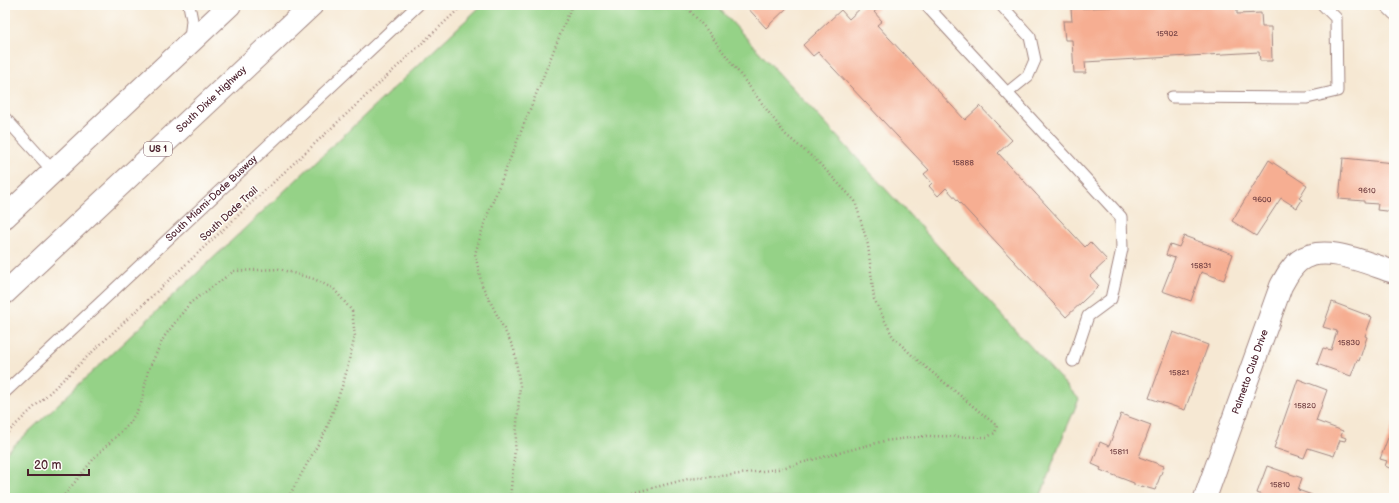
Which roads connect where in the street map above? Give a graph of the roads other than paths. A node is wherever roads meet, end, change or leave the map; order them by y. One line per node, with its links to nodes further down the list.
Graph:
1 (189, 5): 10 (lane)
2 (230, 5): 10 (main road)
3 (312, 5): 17 (main road, South Dixie Highway / US 1)
4 (418, 5): 19 (lane, South Miami-Dade Busway)
5 (926, 5): 11 (lane)
6 (1001, 5): 11 (lane)
7 (1323, 5): 12 (lane)
8 (1385, 5): 9 (lane)
9 (1394, 14)
10 (190, 43): 14 (main road)
11 (1007, 93): 18 (lane)
12 (1172, 97)
13 (5, 118): 14 (lane)
14 (54, 171): 15 (main road)
15 (5, 217)
16 (1394, 272): 20 (main road, Palmetto Club Drive)
17 (5, 292)
18 (1074, 361)
19 (5, 392)
20 (1205, 498)

